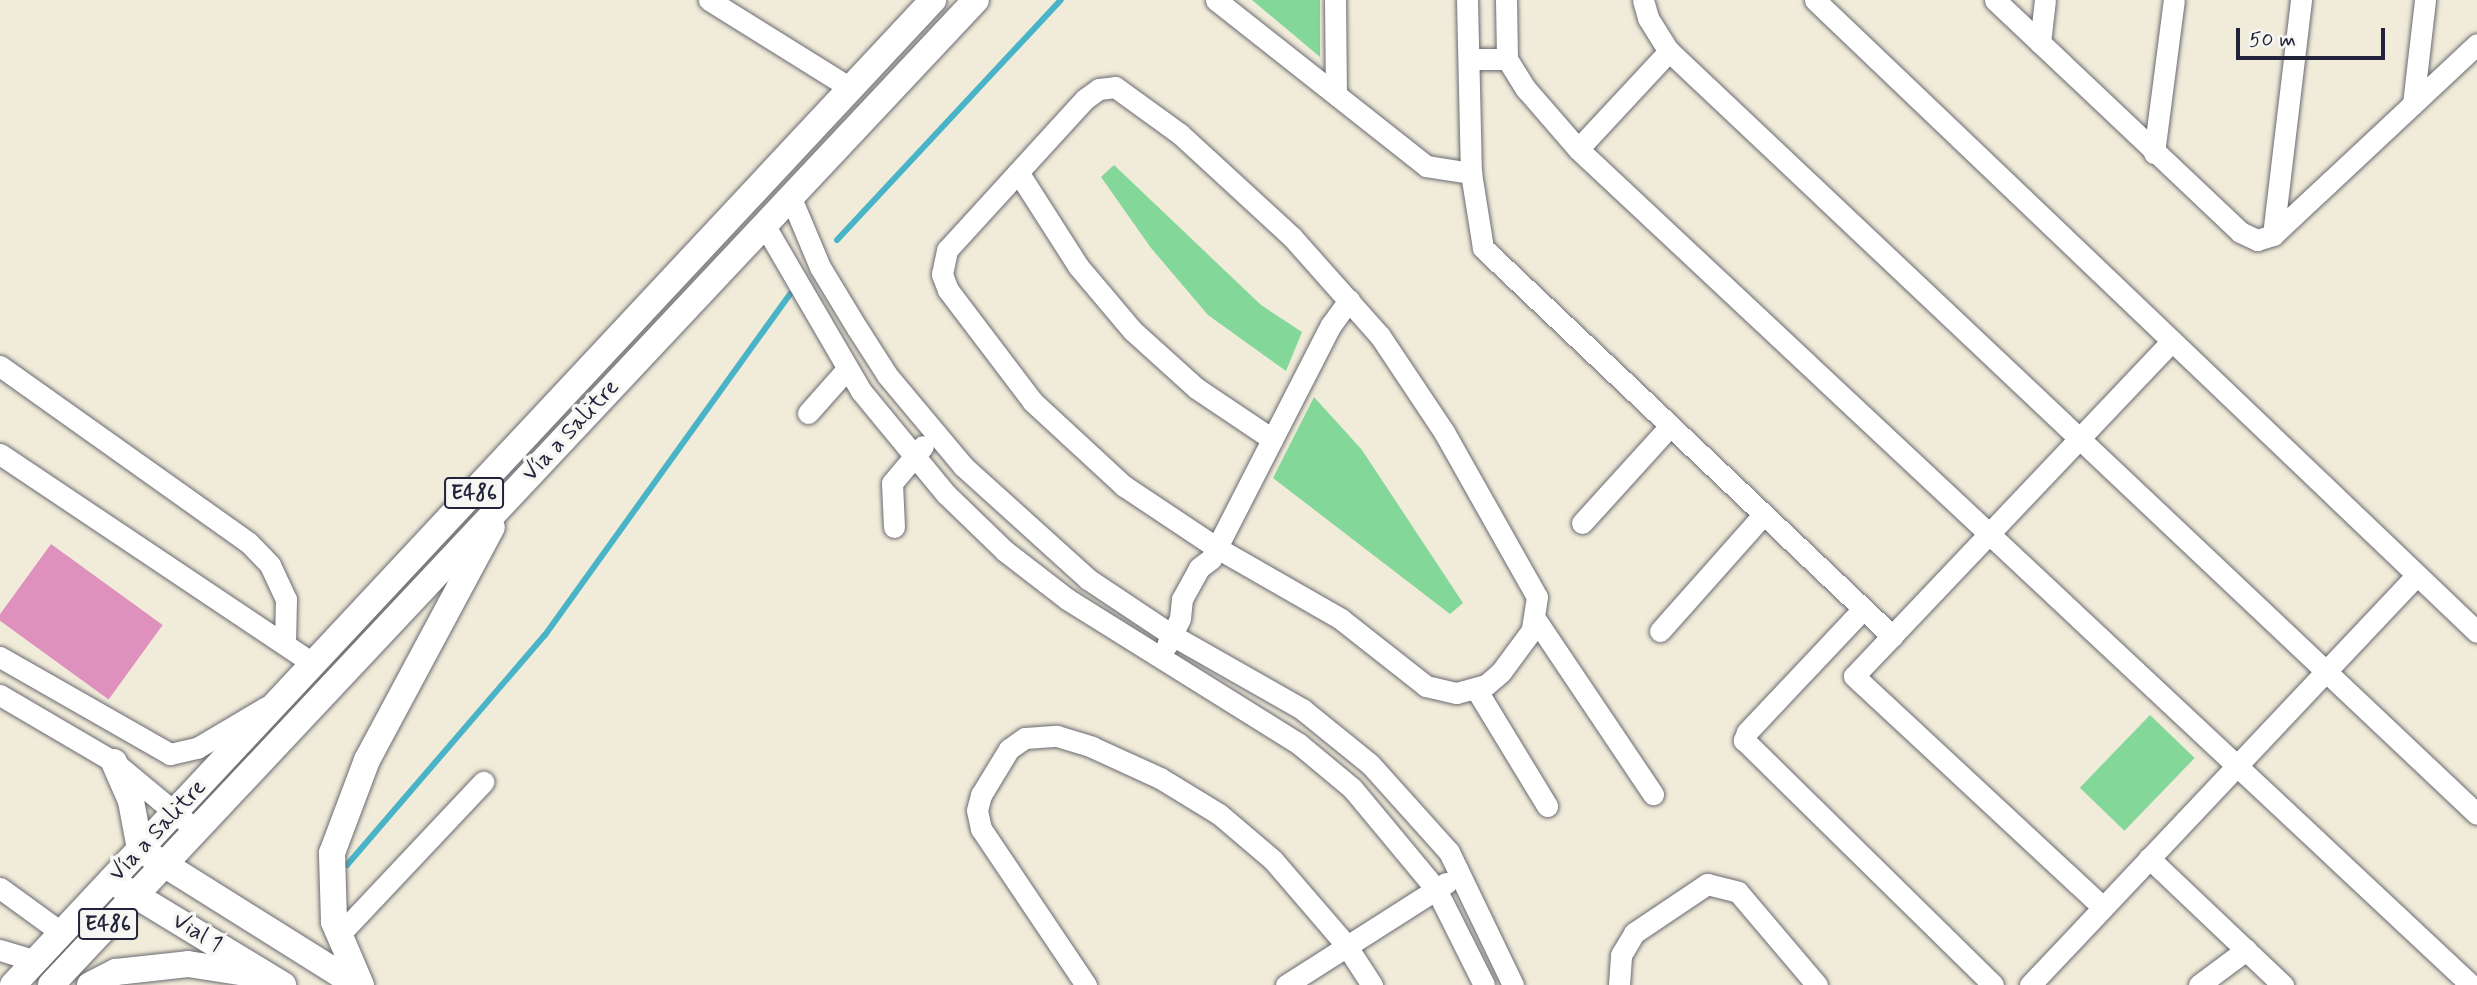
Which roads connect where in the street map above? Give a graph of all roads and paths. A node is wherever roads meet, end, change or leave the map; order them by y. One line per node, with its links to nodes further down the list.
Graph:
1 (709, 0): 20 (street)
2 (932, 0): 20 (main road, Vía a Salitre / E486)
3 (976, 0): 27 (main road, Vía a Salitre / E486)
4 (1216, 0): 21 (street)
5 (1335, 0): 21 (street)
6 (1467, 0): 18 (street)
7 (1506, 0): 19 (street)
8 (1643, 0): 17 (street)
9 (1815, 0): 31 (street)
10 (1995, 0): 15 (street)
11 (2045, 0): 15 (street)
12 (2174, 0): 24 (street)
13 (2301, 0): 29 (street)
14 (2425, 0): 22 (street)
15 (2040, 43): 24 (street)
16 (2477, 44): 22 (street)
17 (1669, 51): 23 (street); 40 (street)
18 (1471, 59): 19 (street); 26 (street)
19 (1507, 59): 23 (street)
20 (852, 89): 60 (main road, Vía a Salitre / E486)
21 (1336, 92): 26 (street)
22 (2413, 104): 29 (street)
23 (1578, 149): 47 (street)
24 (2154, 153): 29 (street)
25 (1018, 172): 30 (street); 39 (street); 48 (street)
26 (1471, 173): 37 (street)
27 (791, 198): 28 (main road, Vía a Salitre / E486); 34 (street)
28 (765, 226): 33 (street); 43 (main road, Vía a Salitre / E486)
29 (2273, 235)
30 (1349, 300): 39 (street); 51 (street)
31 (2170, 343): 40 (street); 49 (street)
32 (0, 366): 56 (street)
33 (847, 369): 35 (street); 36 (street)
34 (887, 375): 35 (street); 38 (street)
35 (861, 391): 42 (street)
36 (808, 413)
37 (1669, 427): 44 (street); 45 (street)
38 (936, 436): 42 (street); 52 (street)
39 (1272, 439): 48 (street)
40 (2080, 439): 47 (street); 61 (street)
41 (0, 454): 56 (street)
42 (913, 455): 46 (street); 59 (street)
43 (509, 496): 74 (main road, Vía a Salitre / E486); 85 (main road)
44 (1763, 515): 50 (street); 53 (street)
45 (1582, 523)
46 (894, 527)
47 (1990, 534): 55 (street); 68 (street)
48 (1214, 553): 52 (street); 63 (street)
49 (2416, 576): 54 (street); 61 (street)
50 (1863, 609): 55 (street); 57 (street)
51 (1536, 620): 63 (street); 70 (street)
52 (1176, 627): 59 (street); 78 (street)
53 (1660, 631)
54 (2477, 632)
55 (1892, 636): 62 (street)
56 (285, 644): 60 (street)
57 (1826, 649): 62 (street); 102 (street)
58 (0, 657): 66 (street)
59 (1160, 659): 81 (street)
60 (314, 664): 65 (main road, Vía a Salitre / E486)
61 (2325, 671): 68 (street); 73 (street)
62 (1854, 676): 83 (street)
63 (1476, 689): 71 (street)
64 (0, 695): 67 (street)
65 (280, 700): 66 (street); 72 (main road, Vía a Salitre / E486)
66 (130, 733): 67 (street)
67 (114, 762): 72 (street); 75 (main road)
68 (2236, 765): 76 (street); 106 (street)
69 (483, 782): 85 (street)
70 (1653, 794)
71 (1547, 806)
72 (175, 811): 74 (street); 75 (main road, Vía a Salitre / E486)
73 (2477, 814)
74 (196, 830): 77 (main road, Vía a Salitre / E486)
75 (140, 849): 77 (main road); 79 (main road, Vía a Salitre / E486)
76 (2149, 858): 83 (street); 88 (street)
77 (164, 863): 82 (main road, Vía a Salitre / E486); 94 (main road)
78 (1459, 874): 81 (street); 99 (street)
79 (111, 881): 82 (main road, Vial 1); 84 (main road, Vía a Salitre / E486)
80 (0, 888): 84 (street)
81 (1436, 889): 86 (street); 98 (street)
82 (135, 895): 90 (main road, Vial 1); 92 (main road, Vía a Salitre / E486)
83 (2103, 906): 103 (street)
84 (62, 933): 89 (main road, Vía a Salitre / E486)
85 (338, 936): 94 (main road)
86 (1346, 945): 95 (street); 96 (street); 97 (street)
87 (0, 950): 89 (street)
88 (2246, 950): 104 (street); 105 (street)
89 (36, 961): 91 (main road, Vía a Salitre / E486)
90 (277, 981): 93 (main road)
91 (13, 985)
92 (51, 985)
93 (90, 985)
94 (359, 985)
95 (1086, 985)
96 (1286, 985)
97 (1373, 985)
98 (1483, 985)
99 (1513, 985)
100 (1619, 985): 101 (street)
101 (1817, 985)
102 (1993, 985)
103 (2030, 985)
104 (2199, 985)
105 (2283, 985)
106 (2471, 985)

